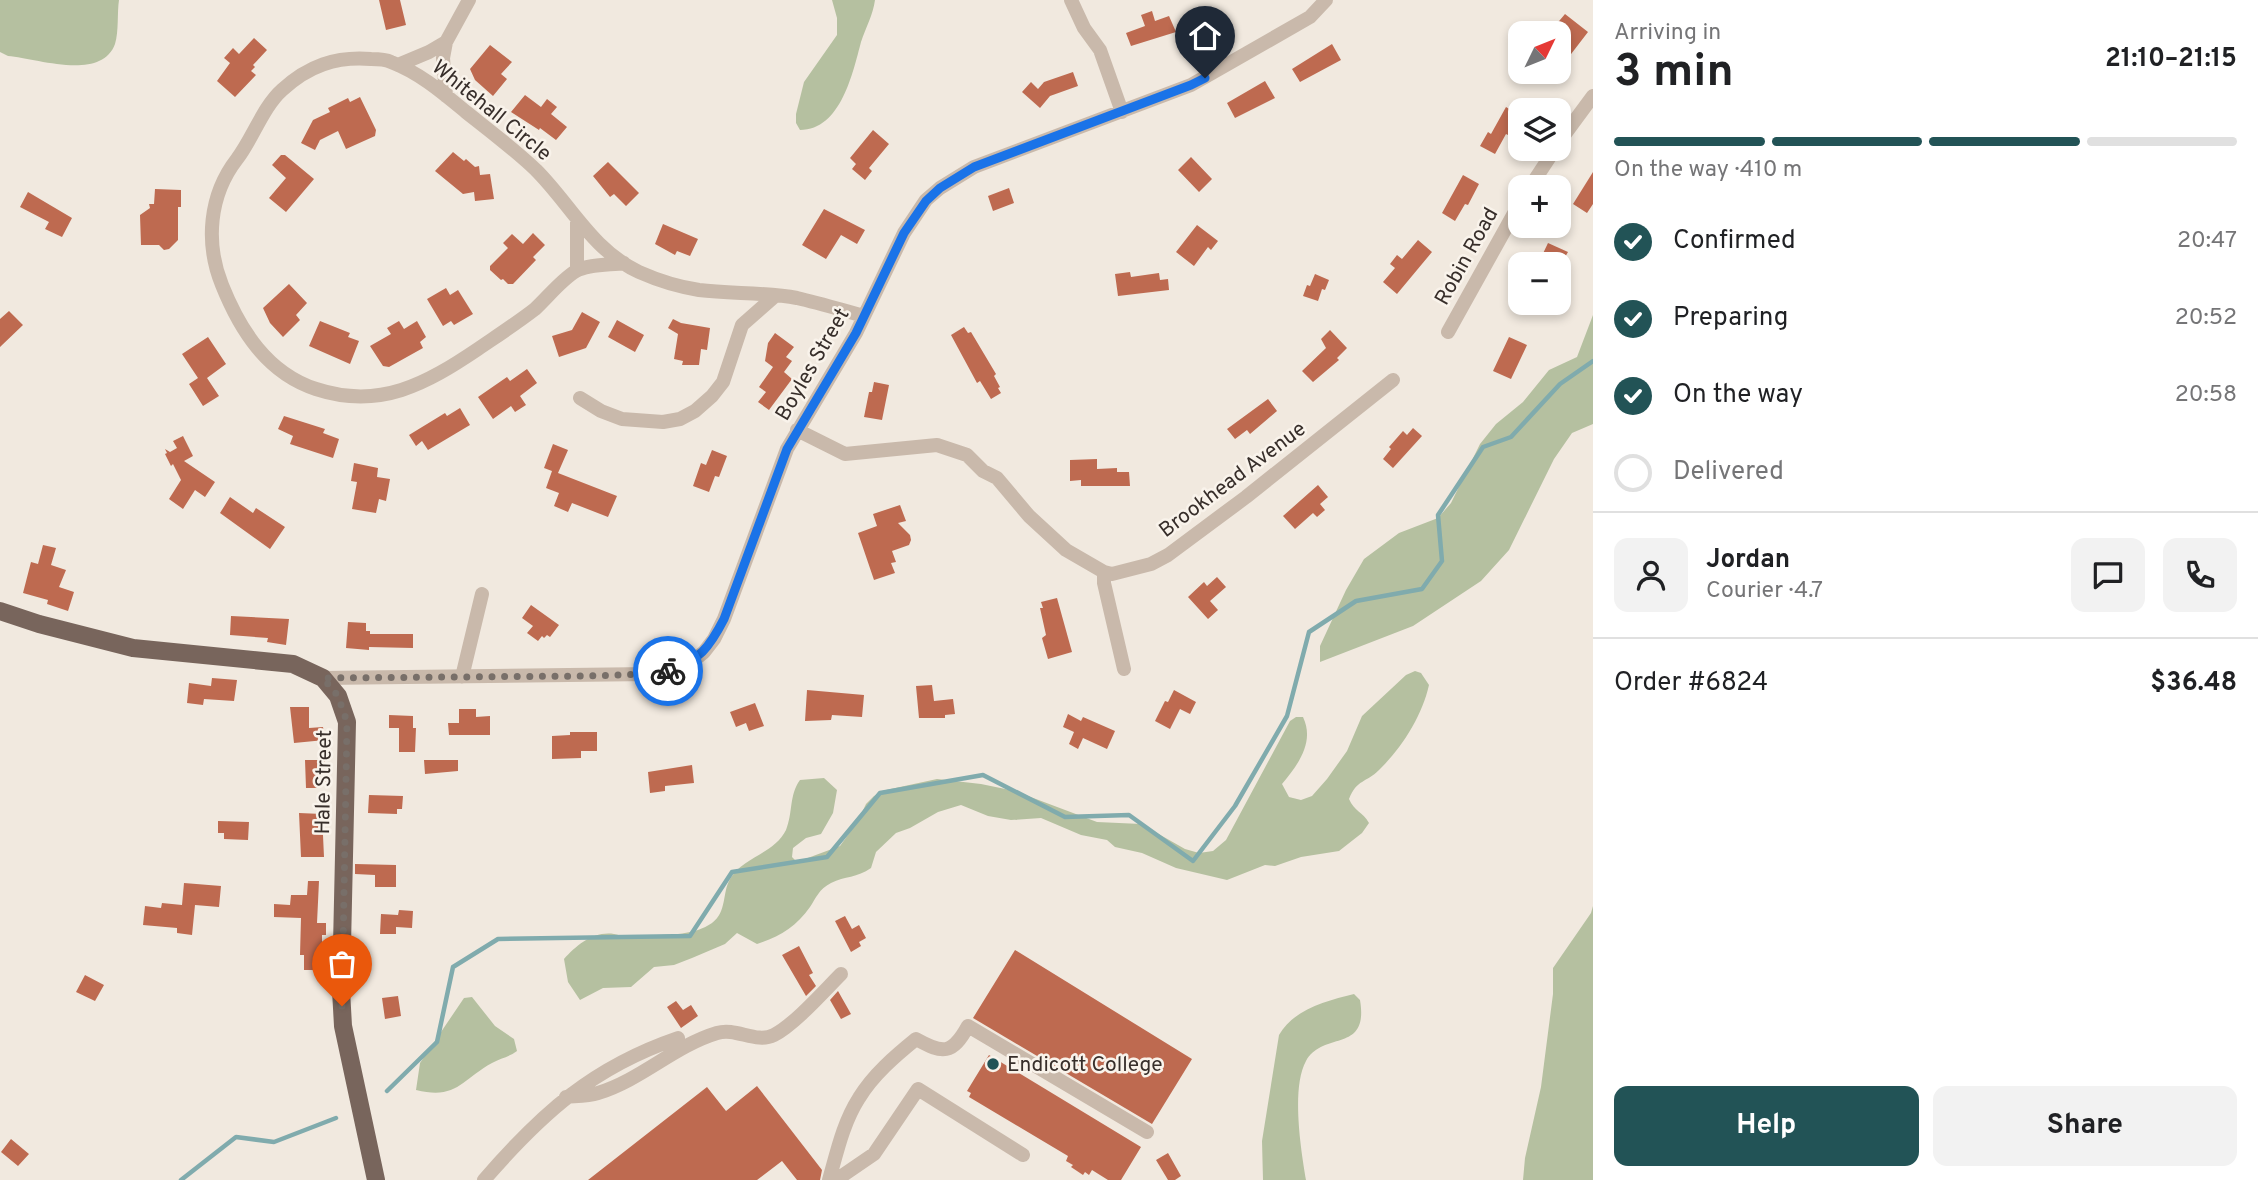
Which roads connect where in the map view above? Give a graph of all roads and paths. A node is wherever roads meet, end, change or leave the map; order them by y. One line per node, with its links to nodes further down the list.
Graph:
1 (469, 0): 4 (street)
2 (1071, 0): 8 (street)
3 (1326, 0): 8 (street, Boyles Street)
4 (446, 42): 5 (street); 6 (street)
5 (398, 65): 6 (street, Whitehall Circle); 13 (street, Whitehall Circle)
6 (446, 96): 10 (street, Whitehall Circle)
7 (1593, 96): 9 (street)
8 (1122, 112): 15 (street, Boyles Street)
9 (1571, 126)
10 (577, 219): 12 (street, Whitehall Circle); 13 (street)
11 (1508, 224): 16 (street, Robin Road)
12 (624, 263): 13 (street); 14 (street, Whitehall Circle)
13 (577, 270)
14 (775, 296): 15 (street, Whitehall Circle); 18 (street)
15 (864, 316): 19 (street, Boyles Street)
16 (1448, 332)
17 (1393, 380): 20 (street, Brookhead Avenue)
18 (580, 398)
19 (797, 430): 20 (street); 24 (street, Boyles Street)
20 (1104, 572): 23 (street)
21 (482, 594): 24 (street)
22 (0, 611): 25 (main road)
23 (1124, 669)
24 (462, 677): 25 (street, Boyles Street)
25 (323, 678): 31 (main road, Hale Street)
26 (841, 974): 28 (street)
27 (678, 1038): 28 (street)
28 (566, 1097): 32 (street)
29 (1147, 1132): 33 (street)
30 (1023, 1155): 34 (street)
31 (376, 1180)
32 (484, 1180)
33 (829, 1180)
34 (836, 1180)

